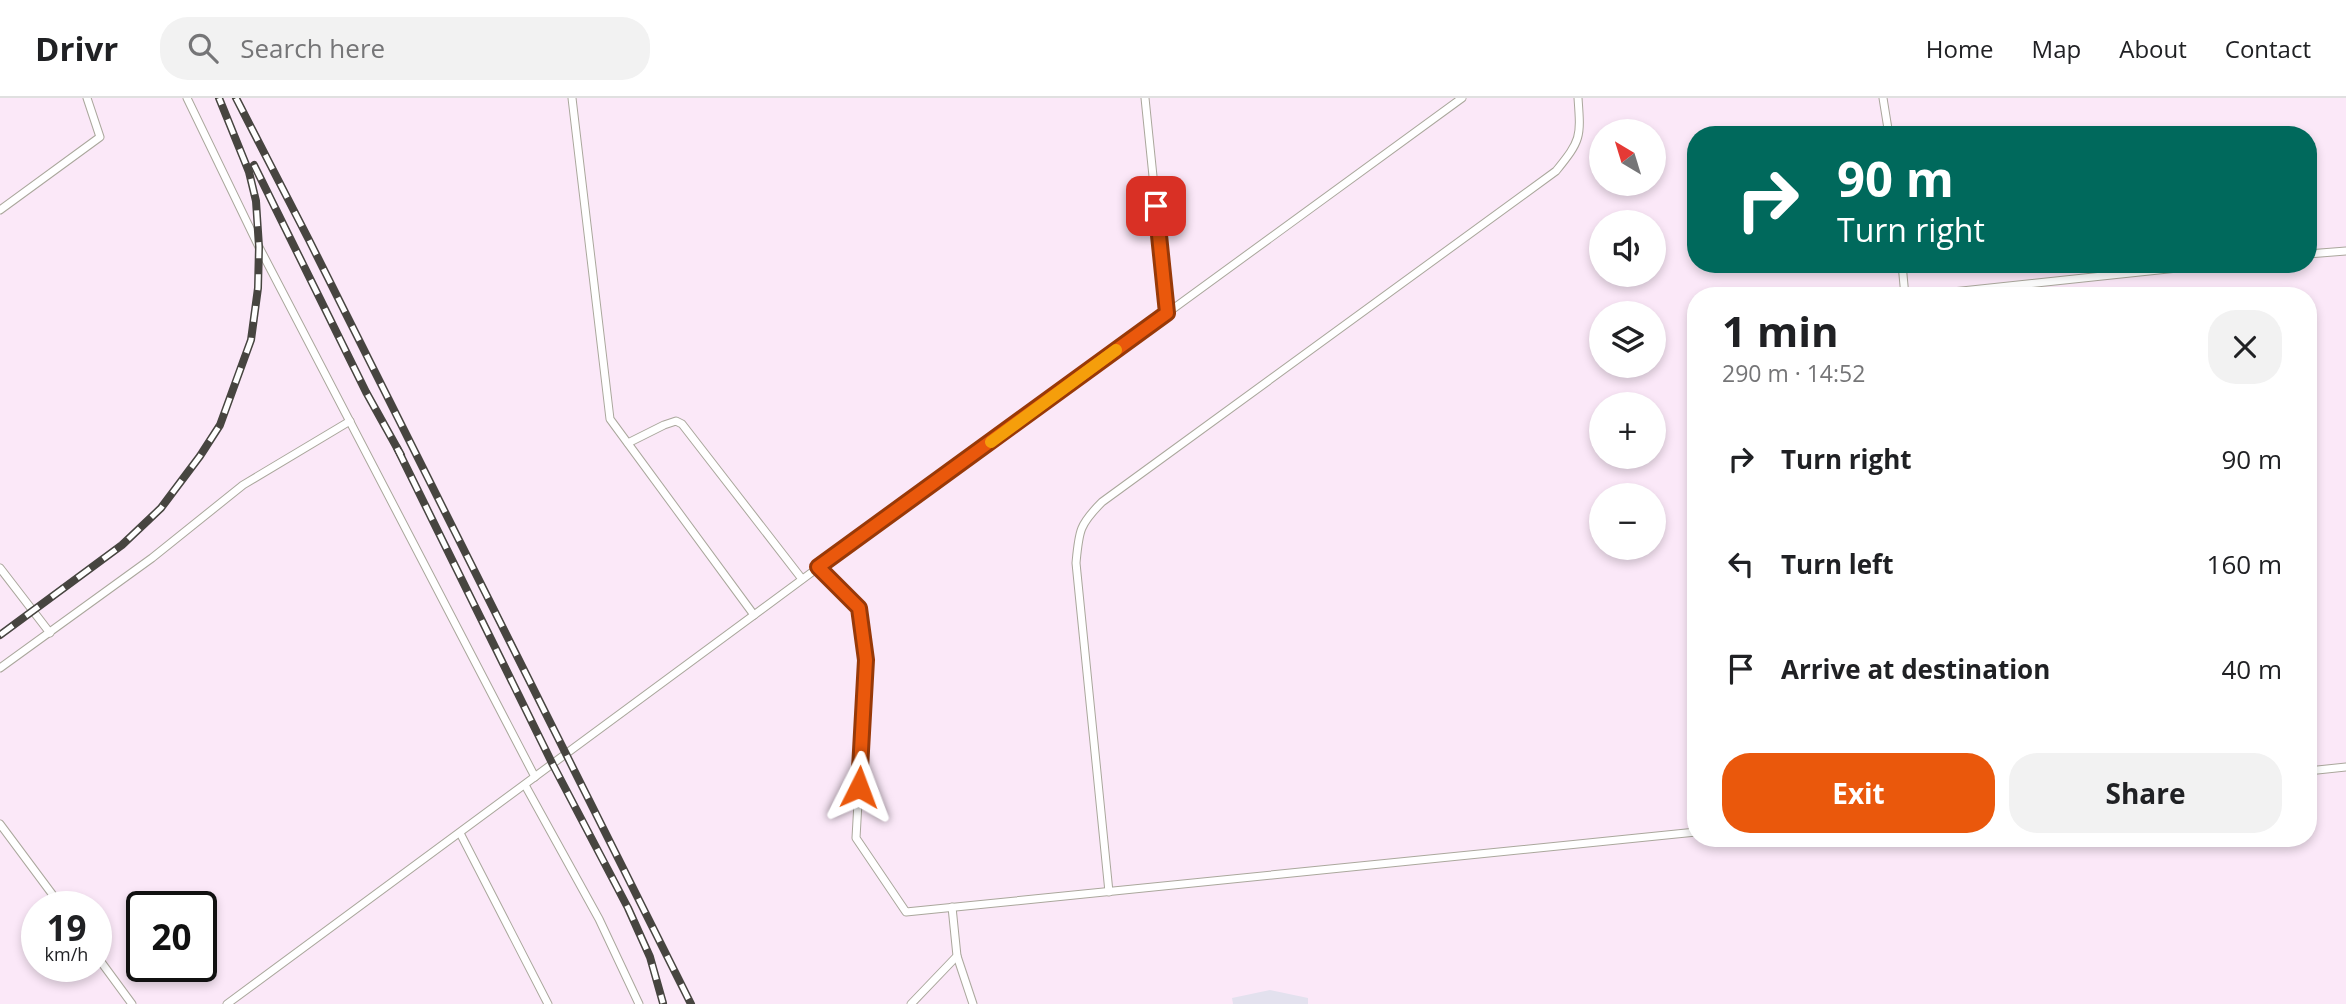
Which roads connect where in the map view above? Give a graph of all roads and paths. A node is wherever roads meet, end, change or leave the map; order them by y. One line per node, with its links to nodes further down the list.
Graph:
1 (87, 98): 9 (lane)
2 (187, 98): 15 (lane)
3 (572, 98): 16 (lane)
4 (1144, 98): 14 (lane)
5 (1462, 98): 14 (lane)
6 (1578, 98): 31 (lane)
7 (1883, 98): 8 (lane)
8 (1888, 126)
9 (0, 210)
10 (2346, 250): 11 (lane)
11 (2317, 253)
12 (2130, 273): 13 (lane)
13 (1999, 287)
14 (1167, 313): 17 (lane)
15 (350, 421): 21 (lane); 25 (lane)
16 (628, 443): 19 (lane); 20 (lane)
17 (818, 567): 19 (lane); 32 (lane)
18 (0, 568): 21 (lane)
19 (802, 579): 20 (lane)
20 (754, 615): 25 (lane)
21 (50, 633): 22 (lane)
22 (0, 668)
23 (2346, 767): 24 (lane)
24 (2317, 770)
25 (535, 777): 26 (lane)
26 (525, 785): 28 (lane); 38 (lane)
27 (0, 824): 30 (lane)
28 (460, 832): 36 (lane); 37 (lane)
29 (1687, 833): 31 (lane)
30 (50, 891)
31 (1109, 892): 32 (lane)
32 (952, 908): 33 (lane)
33 (957, 956): 39 (lane); 40 (lane)
34 (112, 977): 35 (lane)
35 (132, 1004)
36 (227, 1004)
37 (548, 1004)
38 (639, 1004)
39 (911, 1004)
40 (973, 1004)

